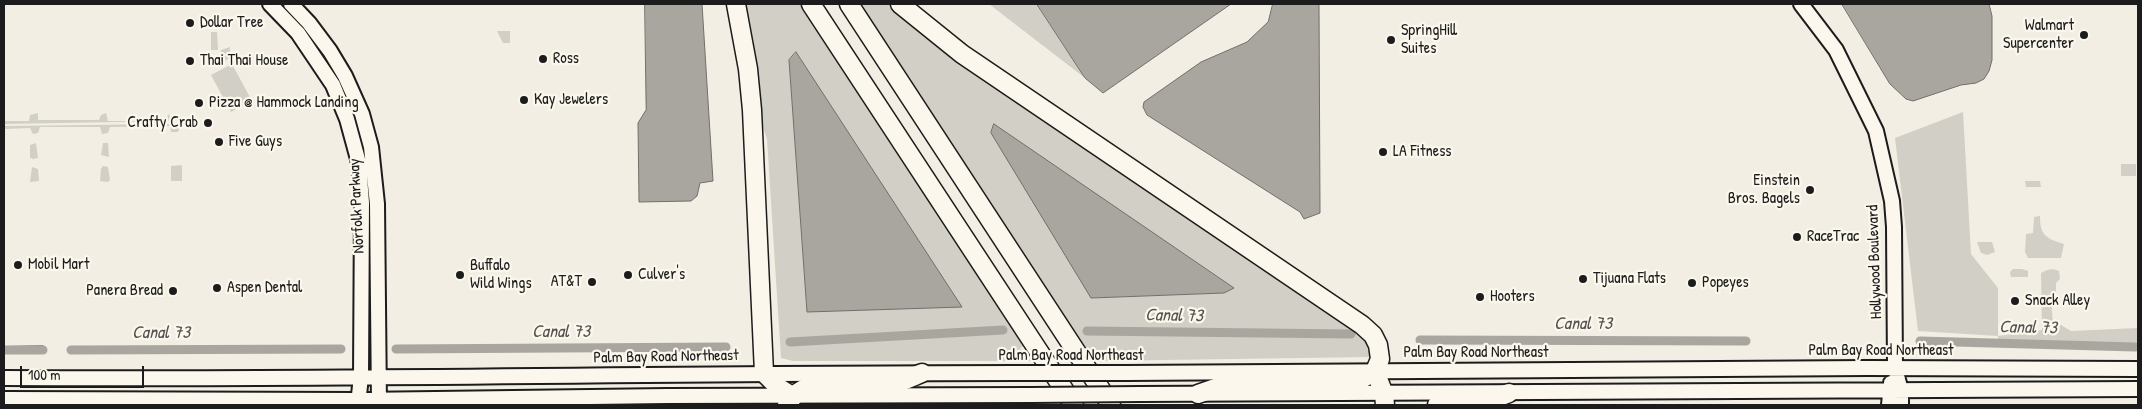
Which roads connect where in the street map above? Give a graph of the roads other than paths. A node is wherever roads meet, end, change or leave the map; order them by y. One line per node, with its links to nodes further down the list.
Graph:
1 (270, 4): 13 (main road, Norfolk Parkway)
2 (291, 4): 14 (main road, Norfolk Parkway)
3 (736, 4): 11 (highway)
4 (811, 4): 27 (highway)
5 (849, 4): 28 (highway)
6 (900, 4): 10 (highway)
7 (1800, 4): 8 (main road, Hollywood Boulevard)
8 (1895, 368): 9 (main road, Palm Bay Road Northeast); 10 (main road, Palm Bay Road Northeast); 21 (main road, Hollywood Boulevard)
9 (2138, 369)
10 (1375, 371): 12 (main road, Palm Bay Road Northeast, bridge); 20 (highway); 23 (highway)
11 (764, 373): 12 (main road, Palm Bay Road Northeast); 14 (main road, Palm Bay Road Northeast); 24 (highway)
12 (922, 373): 24 (highway)
13 (361, 376): 14 (main road, Palm Bay Road Northeast); 15 (main road, Palm Bay Road Northeast); 25 (main road, Norfolk Parkway)
14 (378, 376): 26 (main road, Norfolk Parkway)
15 (4, 378)
16 (2138, 383): 18 (main road)
17 (2138, 389): 18 (main road)
18 (2123, 390): 21 (main road)
19 (1509, 393): 21 (main road); 23 (main road); 29 (highway)
20 (1198, 394): 23 (main road); 24 (main road, bridge)
21 (1893, 396): 30 (main road, Hollywood Boulevard)
22 (4, 398): 25 (main road)
23 (1384, 400)
24 (790, 401): 26 (main road)
25 (358, 403): 26 (main road)
26 (379, 403)
27 (1074, 405)
28 (1111, 405)
29 (1437, 405)
30 (1901, 405)

